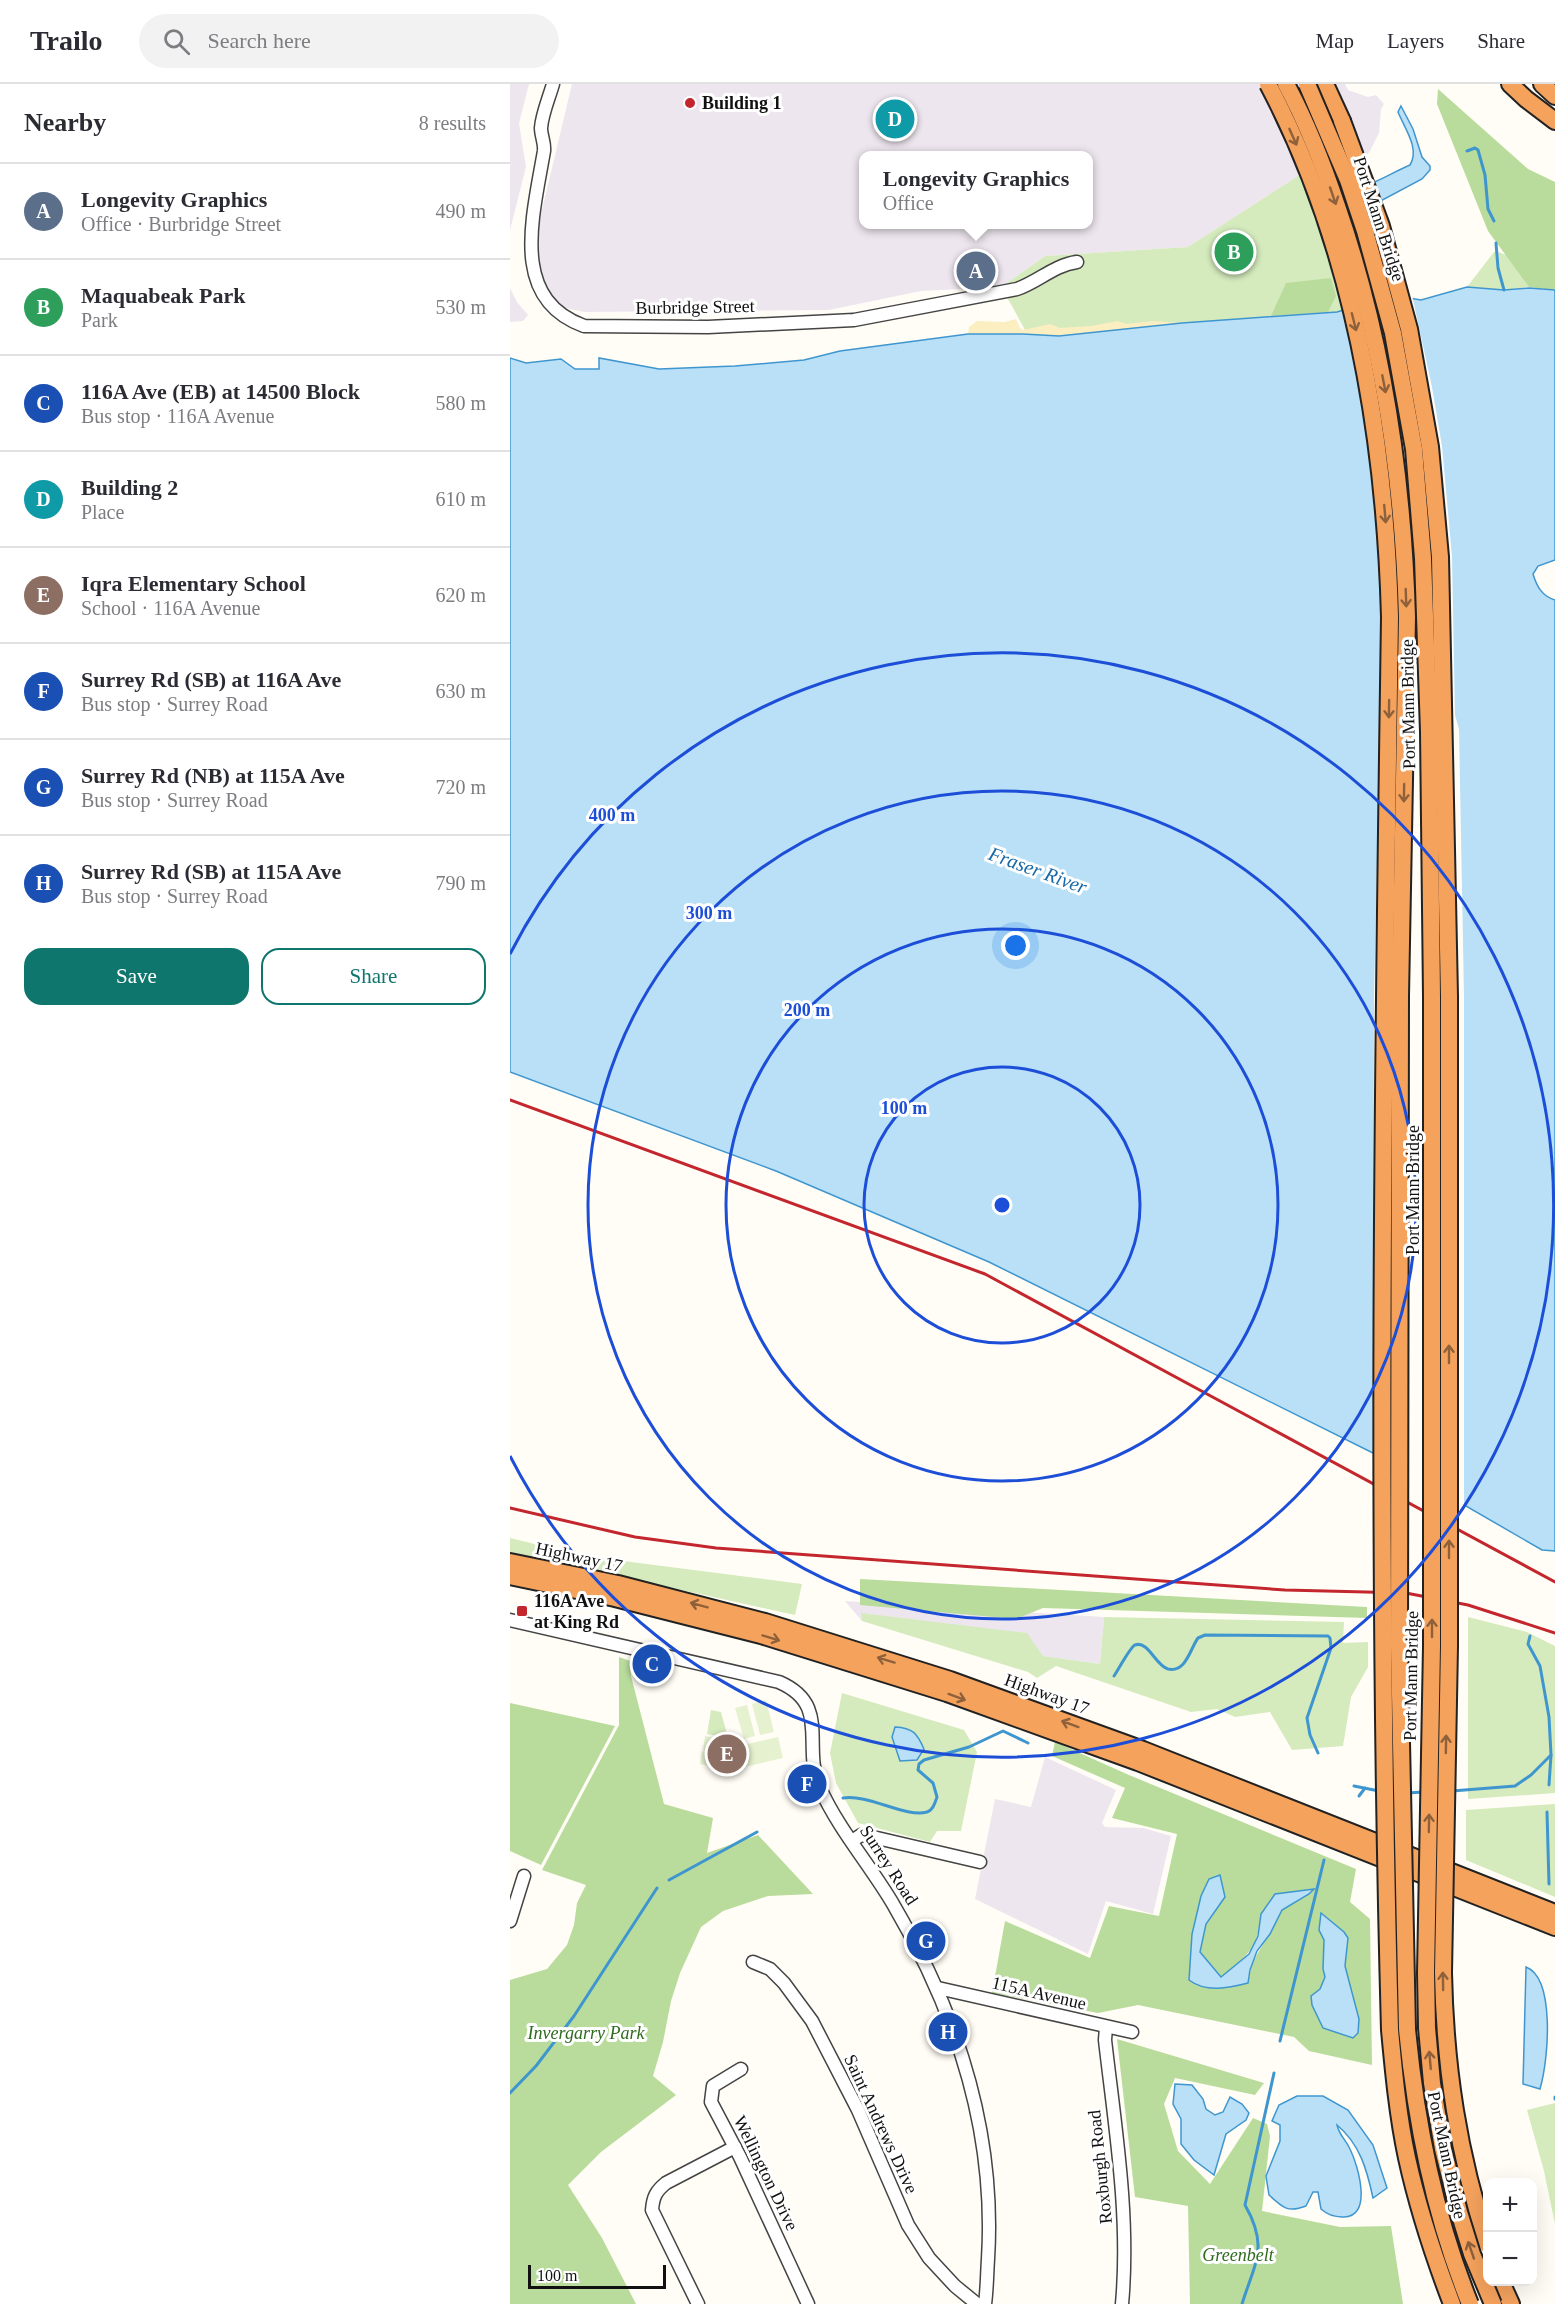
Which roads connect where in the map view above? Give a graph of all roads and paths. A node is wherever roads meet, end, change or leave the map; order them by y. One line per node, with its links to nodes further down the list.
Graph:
1 (553, 84): 11 (street, Burbridge Street)
2 (1268, 84): 34 (highway, one-way to 34, bridge)
3 (1286, 84): 35 (highway, Port Mann Bridge, one-way to 35, bridge)
4 (1307, 84): 36 (highway, Port Mann Bridge, one-way to 4, bridge)
5 (1324, 84): 27 (highway, one-way to 5, bridge)
6 (1510, 84): 10 (highway)
7 (1522, 84): 10 (highway)
8 (1542, 84): 9 (highway)
9 (1555, 96)
10 (1555, 118)
11 (1077, 262)
12 (510, 1562): 18 (highway, Highway 17, one-way to 12)
13 (510, 1576): 20 (highway, Highway 17, one-way to 20)
14 (510, 1620): 15 (street, Surrey Road)
15 (852, 1841): 16 (street); 22 (street, Surrey Road)
16 (980, 1862)
17 (524, 1876): 19 (street)
18 (1555, 1913)
19 (510, 1921)
20 (1555, 1927)
21 (753, 1962): 31 (street, Saint Andrews Drive)
22 (938, 1989): 23 (street, 115A Avenue); 32 (street, Surrey Road)
23 (1106, 2027): 24 (street, 115A Avenue); 33 (street, Roxburgh Road)
24 (1132, 2032)
25 (741, 2069): 26 (street, Wellington Drive)
26 (735, 2147): 29 (street); 30 (street, Wellington Drive)
27 (1484, 2232)
28 (1503, 2286): 37 (highway)
29 (698, 2304)
30 (808, 2304)
31 (977, 2304)
32 (985, 2304)
33 (1122, 2304)
34 (1452, 2304)
35 (1470, 2304)
36 (1493, 2304)
37 (1511, 2304)

